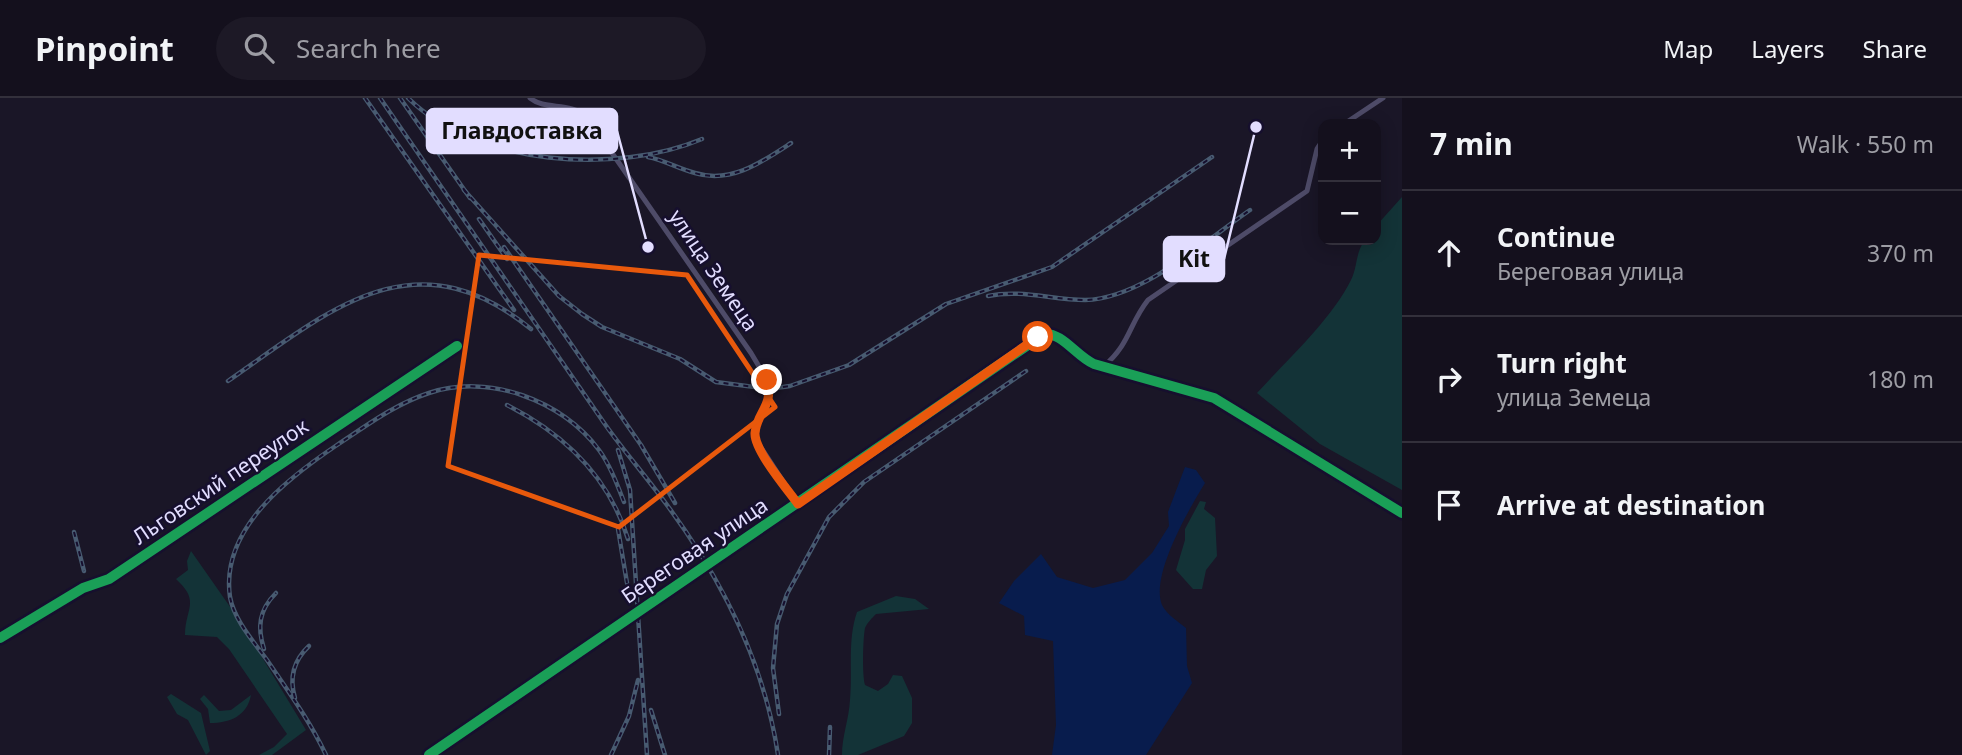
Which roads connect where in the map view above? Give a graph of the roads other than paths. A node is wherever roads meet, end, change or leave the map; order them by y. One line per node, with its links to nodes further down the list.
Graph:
1 (530, 98): 7 (street, улица Земеца)
2 (1382, 98): 3 (street)
3 (1351, 119)
4 (1318, 148): 6 (street)
5 (457, 346): 10 (street, Льговский переулок)
6 (1104, 366): 7 (street, Береговая улица); 8 (street)
7 (798, 504): 11 (street, Береговая улица)
8 (1402, 513)
9 (0, 628): 10 (street)
10 (2, 637)
11 (429, 755)

